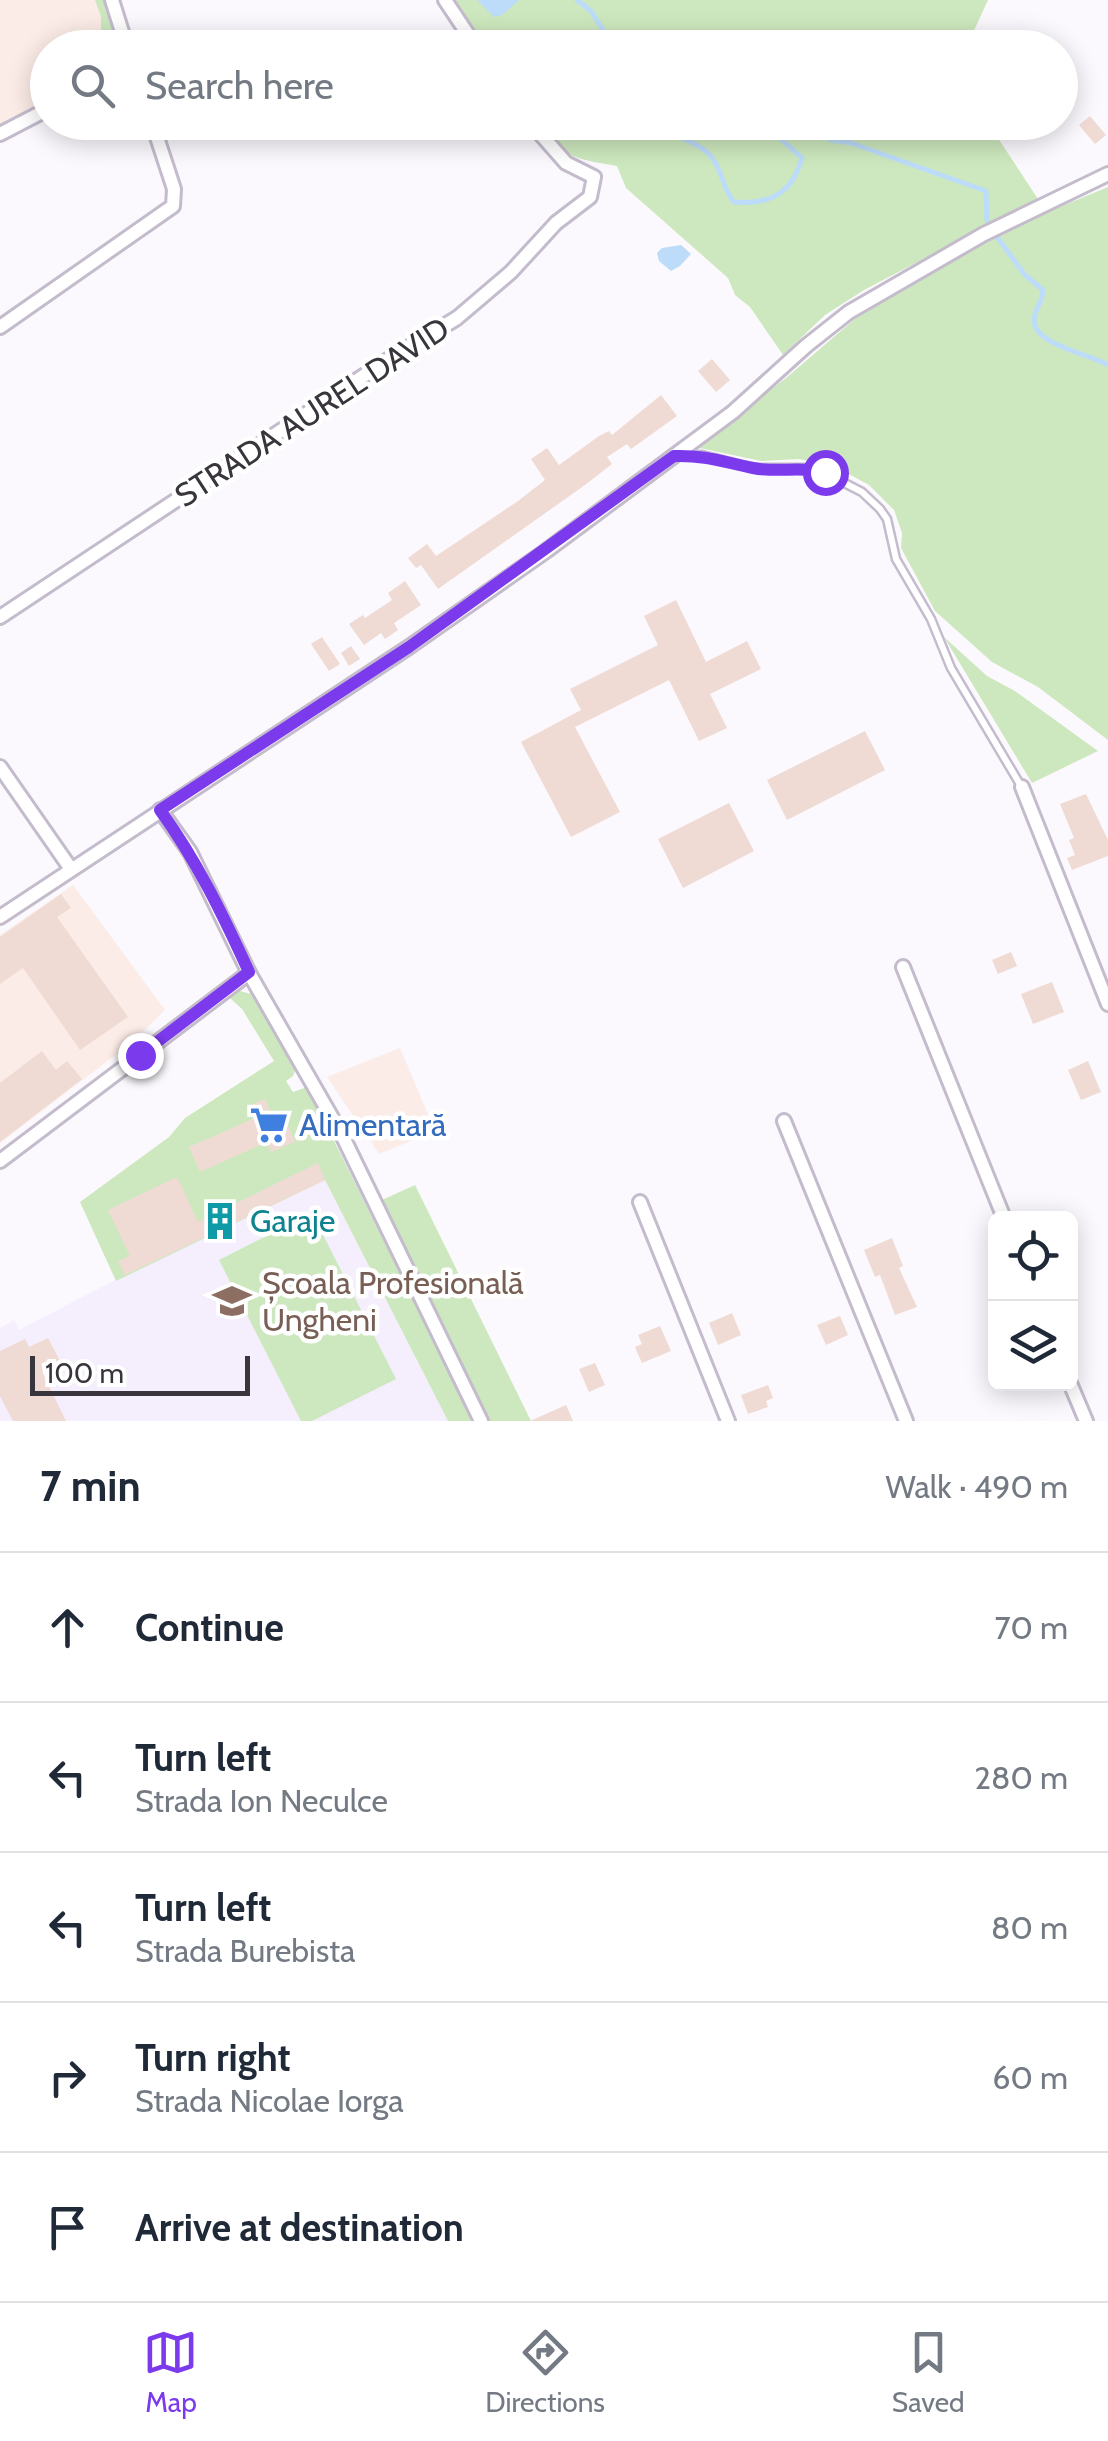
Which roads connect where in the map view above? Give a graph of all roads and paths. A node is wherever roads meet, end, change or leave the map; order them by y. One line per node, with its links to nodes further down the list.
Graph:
1 (112, 0): 3 (street)
2 (445, 0): 4 (street)
3 (121, 30)
4 (466, 30)
5 (30, 118): 6 (street)
6 (0, 134)
7 (158, 140): 10 (street)
8 (546, 140): 12 (street, STRADA AUREL DAVID)
9 (1108, 174): 11 (street)
10 (0, 327)
11 (674, 456): 14 (lane); 15 (street)
12 (0, 616)
13 (0, 767): 16 (street)
14 (1022, 787): 20 (street)
15 (160, 810): 16 (street); 19 (street)
16 (71, 869): 17 (street)
17 (0, 917)
18 (902, 968): 24 (street)
19 (249, 972): 22 (street); 26 (street)
20 (1108, 1004)
21 (784, 1121): 28 (street)
22 (0, 1161)
23 (640, 1202): 27 (street)
24 (1001, 1211)
25 (1073, 1391): 29 (street)
26 (481, 1421)
27 (728, 1421)
28 (906, 1421)
29 (1086, 1421)

